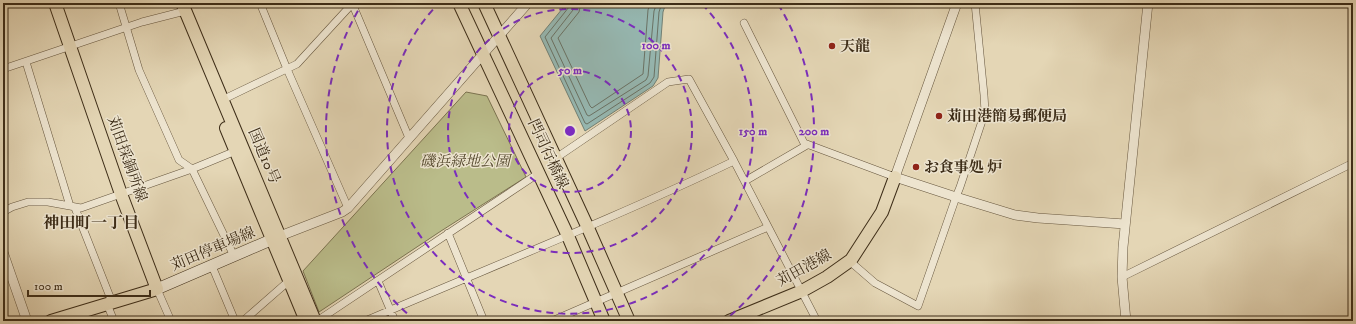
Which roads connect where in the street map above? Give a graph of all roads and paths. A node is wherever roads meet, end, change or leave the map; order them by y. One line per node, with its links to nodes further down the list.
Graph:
1 (54, 3): 15 (main road, 苅田採銅所線)
2 (119, 3): 13 (street)
3 (260, 3): 19 (street)
4 (352, 3): 19 (street); 21 (street)
5 (459, 3): 16 (main road, 門司行橋線)
6 (484, 3): 14 (main road, 門司行橋線)
7 (528, 3): 14 (street)
8 (957, 3): 29 (street)
9 (975, 3): 32 (street)
10 (1148, 3): 36 (street)
11 (180, 8): 13 (street); 20 (main road, 国道10号); 23 (main road, 国道10号)
12 (744, 23): 22 (street)
13 (126, 28): 15 (street); 27 (street)
14 (500, 34): 16 (street); 24 (main road, 門司行橋線)
15 (70, 46): 17 (street); 31 (main road, 苅田採銅所線)
16 (483, 53): 21 (street); 28 (main road, 門司行橋線)
17 (26, 62): 18 (street); 33 (street)
18 (3, 69)
19 (287, 69): 20 (street); 34 (street)
20 (222, 100): 23 (main road, 国道10号)
21 (409, 138): 34 (street)
22 (807, 145): 29 (street); 30 (street)
23 (240, 149): 27 (street); 41 (main road, 国道10号)
24 (556, 158): 25 (street); 38 (main road, 門司行橋線)
25 (734, 161): 30 (street); 38 (street)
26 (1353, 163): 46 (street)
27 (192, 169): 31 (street); 43 (street)
28 (539, 172): 39 (street); 40 (main road, 門司行橋線)
29 (895, 176): 32 (street); 44 (main road, 苅田港線)
30 (745, 181): 37 (street)
31 (121, 194): 33 (street); 50 (main road, 苅田採銅所線)
32 (956, 197): 36 (street); 44 (street)
33 (73, 207): 35 (street); 54 (street)
34 (348, 208): 41 (street)
35 (3, 212)
36 (1125, 224): 46 (street)
37 (768, 227): 51 (street); 52 (street)
38 (588, 228): 40 (street); 52 (main road, 門司行橋線)
39 (448, 233): 48 (street); 49 (street)
40 (568, 236): 48 (street); 53 (main road, 門司行橋線)
41 (276, 238): 43 (main road, 苅田停車場線); 47 (main road, 国道10号)
42 (3, 252): 56 (street)
43 (234, 256): 45 (main road, 苅田停車場線)
44 (851, 260): 51 (main road, 苅田港線)
45 (212, 266): 50 (main road, 苅田停車場線); 60 (street)
46 (1122, 277): 72 (street)
47 (293, 278): 61 (street); 62 (main road, 国道10号); 63 (main road, 国道10号)
48 (467, 279): 55 (street); 66 (street)
49 (378, 281): 55 (street); 63 (street)
50 (157, 289): 54 (main road); 59 (street)
51 (802, 291): 70 (main road, 苅田港線); 71 (street)
52 (617, 293): 53 (street); 69 (main road, 門司行橋線)
53 (596, 302): 67 (street); 68 (main road, 門司行橋線)
54 (110, 303): 57 (main road); 58 (street)
55 (390, 310): 64 (street); 65 (street)
56 (27, 321)
57 (51, 321)
58 (114, 321)
59 (171, 321)
60 (235, 321)
61 (243, 321)
62 (306, 321)
63 (316, 321)
64 (365, 321)
65 (395, 321)
66 (484, 321)
67 (552, 321)
68 (604, 321)
69 (629, 321)
70 (729, 321)
71 (818, 321)
72 (1126, 321)

